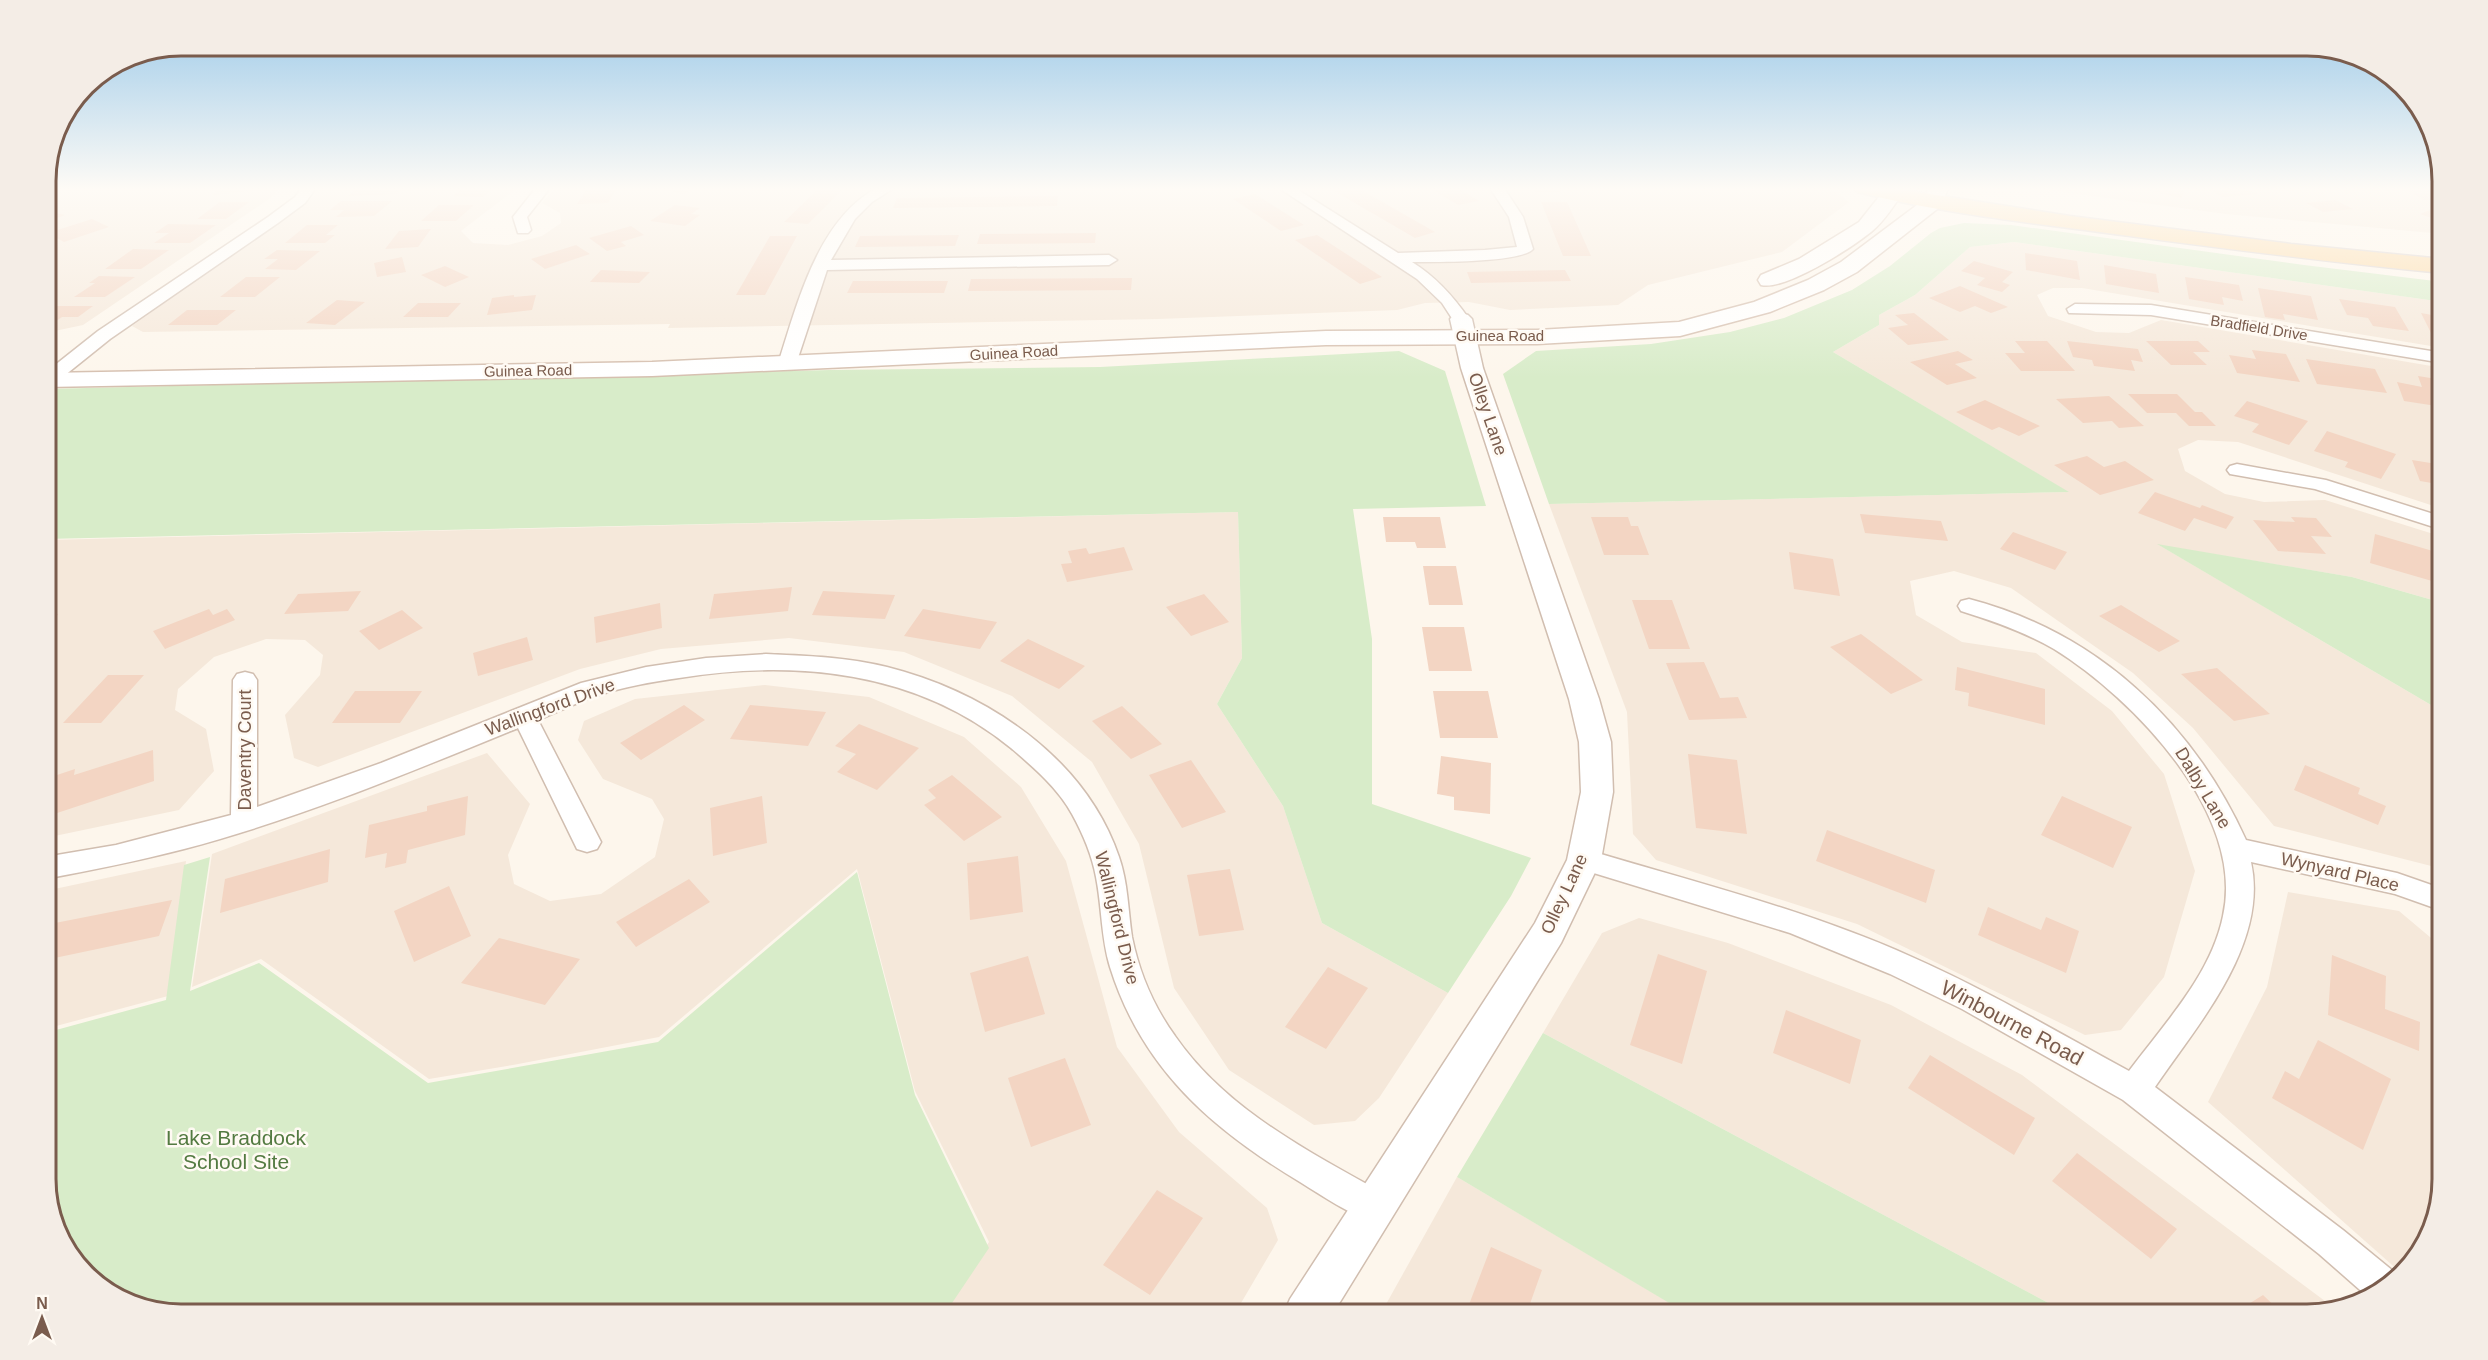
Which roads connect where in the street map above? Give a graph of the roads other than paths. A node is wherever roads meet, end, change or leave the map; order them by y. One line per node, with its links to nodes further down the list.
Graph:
1 (227, 251): 16 (street)
2 (828, 251): 10 (street)
3 (1387, 251): 8 (street)
4 (1522, 251): 8 (street)
5 (1826, 251): 13 (main road, Guinea Road)
6 (1867, 251): 13 (main road, Guinea Road)
7 (2303, 251): 11 (main road)
8 (1397, 258): 13 (street)
9 (1108, 260): 10 (street)
10 (820, 265): 14 (street)
11 (2432, 265)
12 (2075, 309): 15 (street, Bradfield Drive)
13 (1462, 328): 14 (main road, Guinea Road); 27 (street, Olley Lane)
14 (790, 354): 16 (main road, Guinea Road); 18 (main road, Guinea Road)
15 (2432, 356)
16 (74, 358): 17 (main road, Guinea Road)
17 (56, 368)
18 (56, 373)
19 (2237, 470): 20 (street)
20 (2432, 520)
21 (1969, 606): 26 (street, Dalby Lane)
22 (245, 680): 24 (street, Daventry Court)
23 (524, 716): 24 (street, Wallingford Drive); 25 (street); 31 (street, Wallingford Drive)
24 (244, 821): 28 (street, Wallingford Drive)
25 (587, 842)
26 (2236, 848): 29 (street, Wynyard Place); 30 (street, Dalby Lane)
27 (1584, 860): 30 (street, Winbourne Road); 31 (street, Olley Lane)
28 (56, 866)
29 (2432, 896)
30 (2134, 1090): 32 (street, Winbourne Road)
31 (1374, 1207): 33 (street, Olley Lane)
32 (2379, 1282)
33 (1313, 1304)

